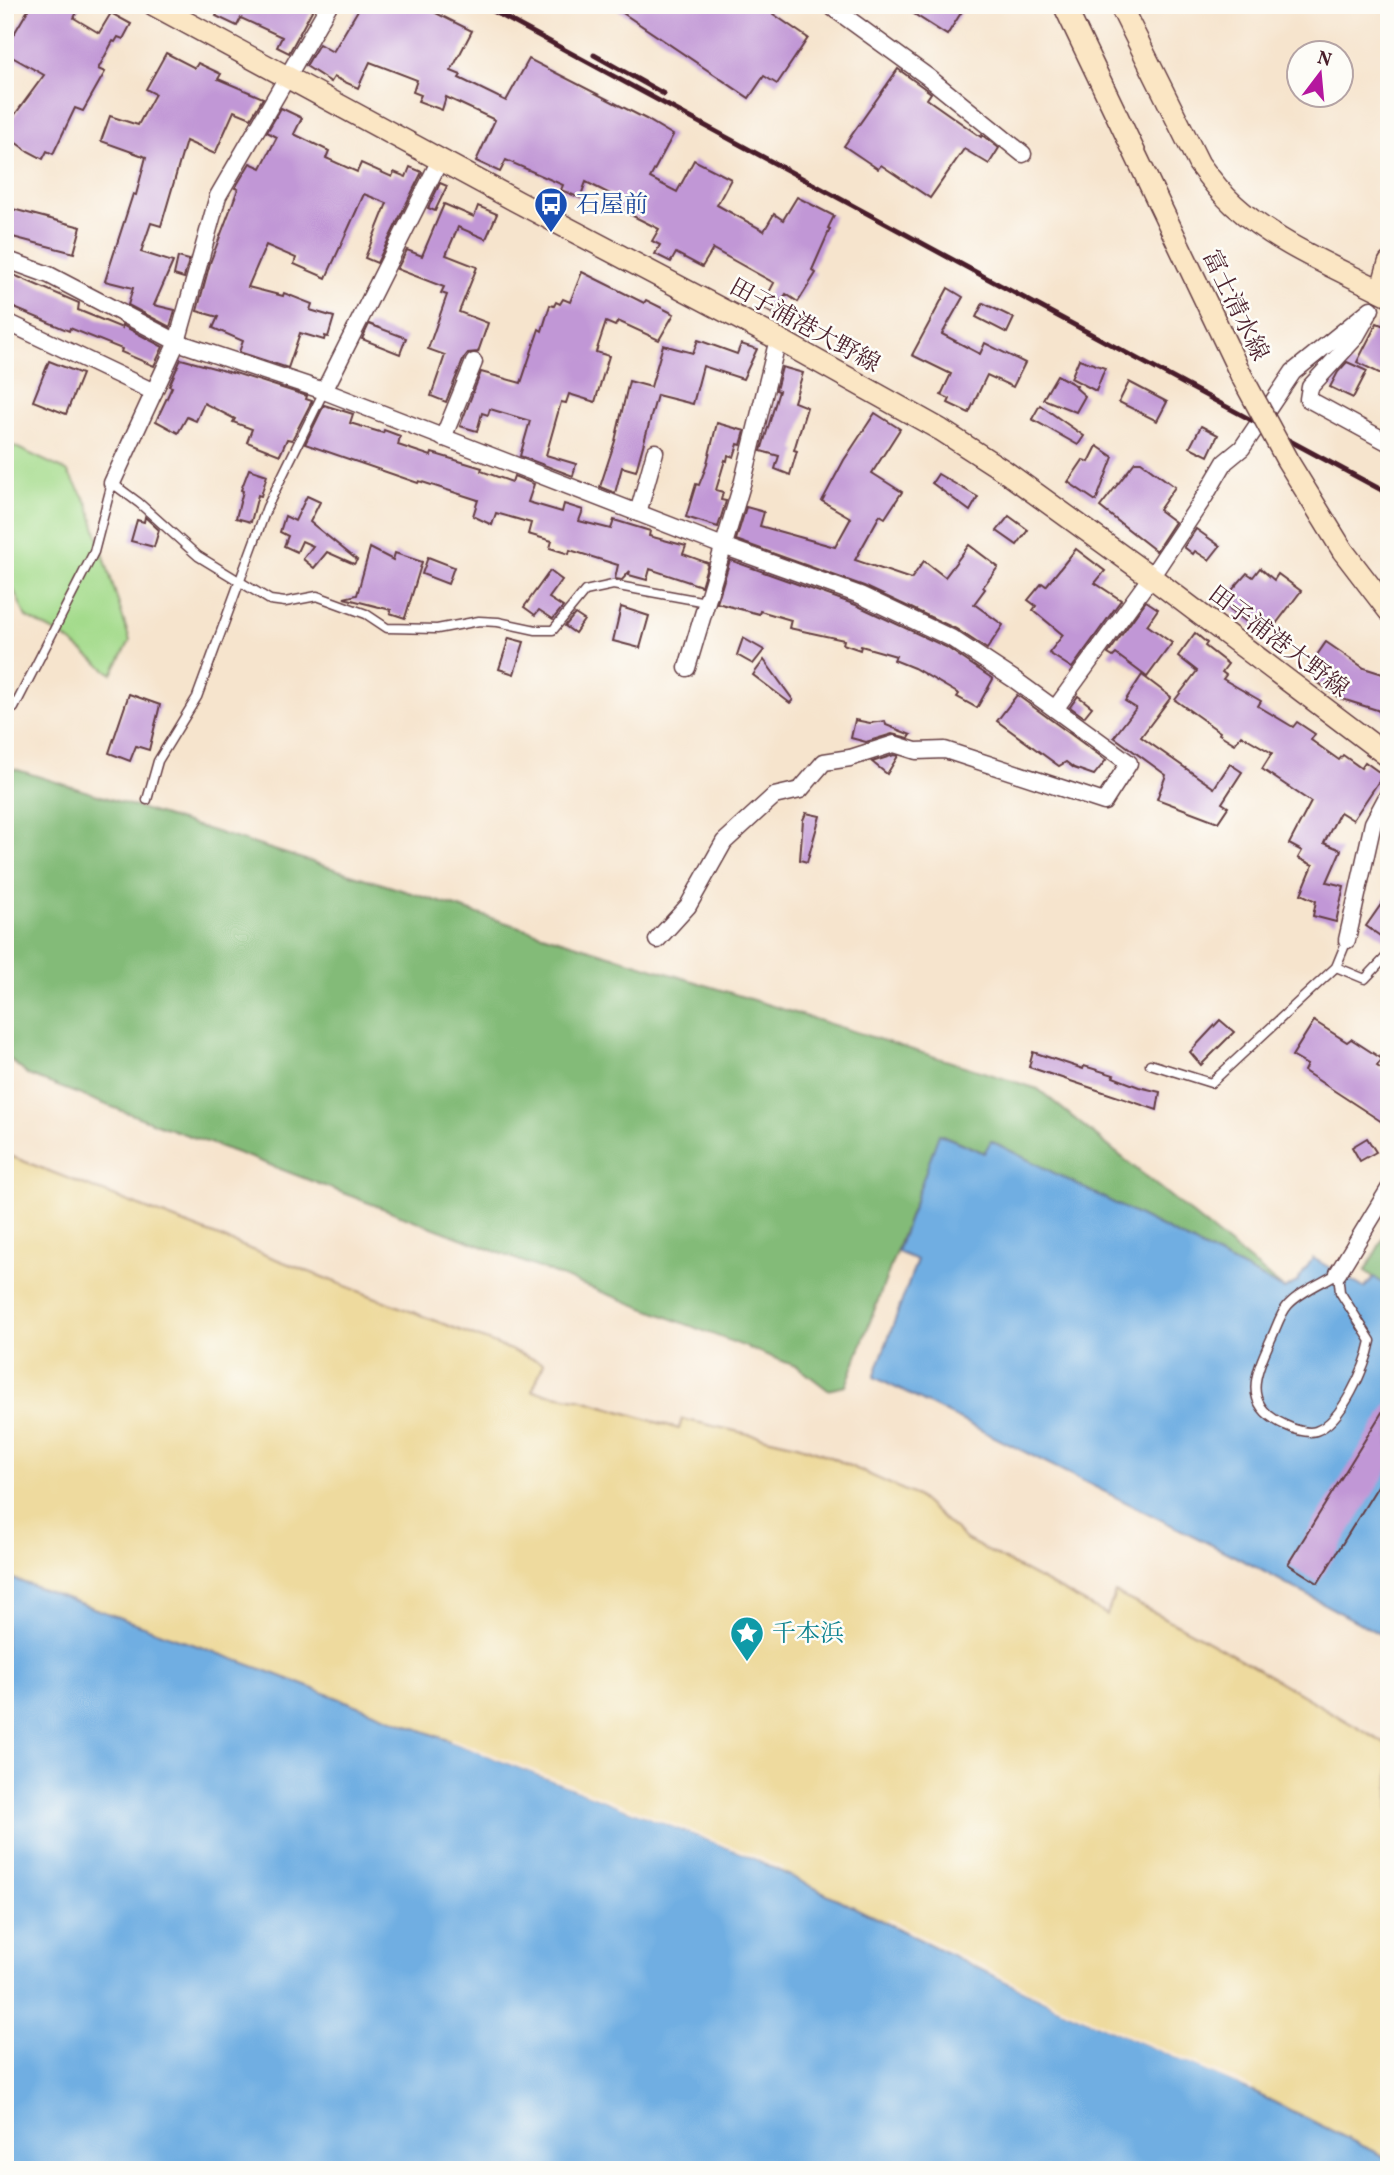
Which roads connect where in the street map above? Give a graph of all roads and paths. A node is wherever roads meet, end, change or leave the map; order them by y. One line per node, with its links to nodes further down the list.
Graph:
1 (154, 5): 6 (main road, 田子浦港大野線)
2 (329, 5): 6 (street)
3 (829, 5): 7 (street)
4 (1065, 5): 27 (main road, 富士清水線, bridge)
5 (1120, 5): 11 (main road)
6 (288, 77): 8 (main road, 田子浦港大野線); 14 (street)
7 (1023, 154)
8 (440, 160): 13 (main road, 田子浦港大野線); 16 (street)
9 (5, 259): 14 (street)
10 (1389, 263): 11 (main road)
11 (1380, 298): 19 (street); 24 (street)
12 (5, 321): 17 (street)
13 (778, 339): 23 (street); 24 (main road, 田子浦港大野線)
14 (177, 342): 16 (street); 17 (street)
15 (474, 362): 18 (street)
16 (324, 391): 18 (street); 25 (lane)
17 (153, 392): 21 (street)
18 (443, 438): 22 (street)
19 (1389, 443)
20 (655, 452): 22 (street)
21 (112, 483): 25 (lane); 29 (lane)
22 (638, 513): 23 (street)
23 (723, 546): 26 (street); 30 (street)
24 (1151, 577): 30 (street); 31 (main road, 田子浦港大野線)
25 (239, 583): 26 (lane); 33 (lane)
26 (706, 602): 28 (street)
27 (1389, 611)
28 (687, 668)
29 (14, 708)
30 (1055, 709): 34 (street)
31 (1389, 757)
32 (1389, 793): 35 (street)
33 (147, 800)
34 (657, 940)
35 (1347, 940): 37 (lane)
36 (1389, 961): 37 (lane)
37 (1336, 967): 38 (lane)
38 (1150, 1064)
39 (1389, 1189): 40 (street)
40 (1338, 1273): 40 (lane)

